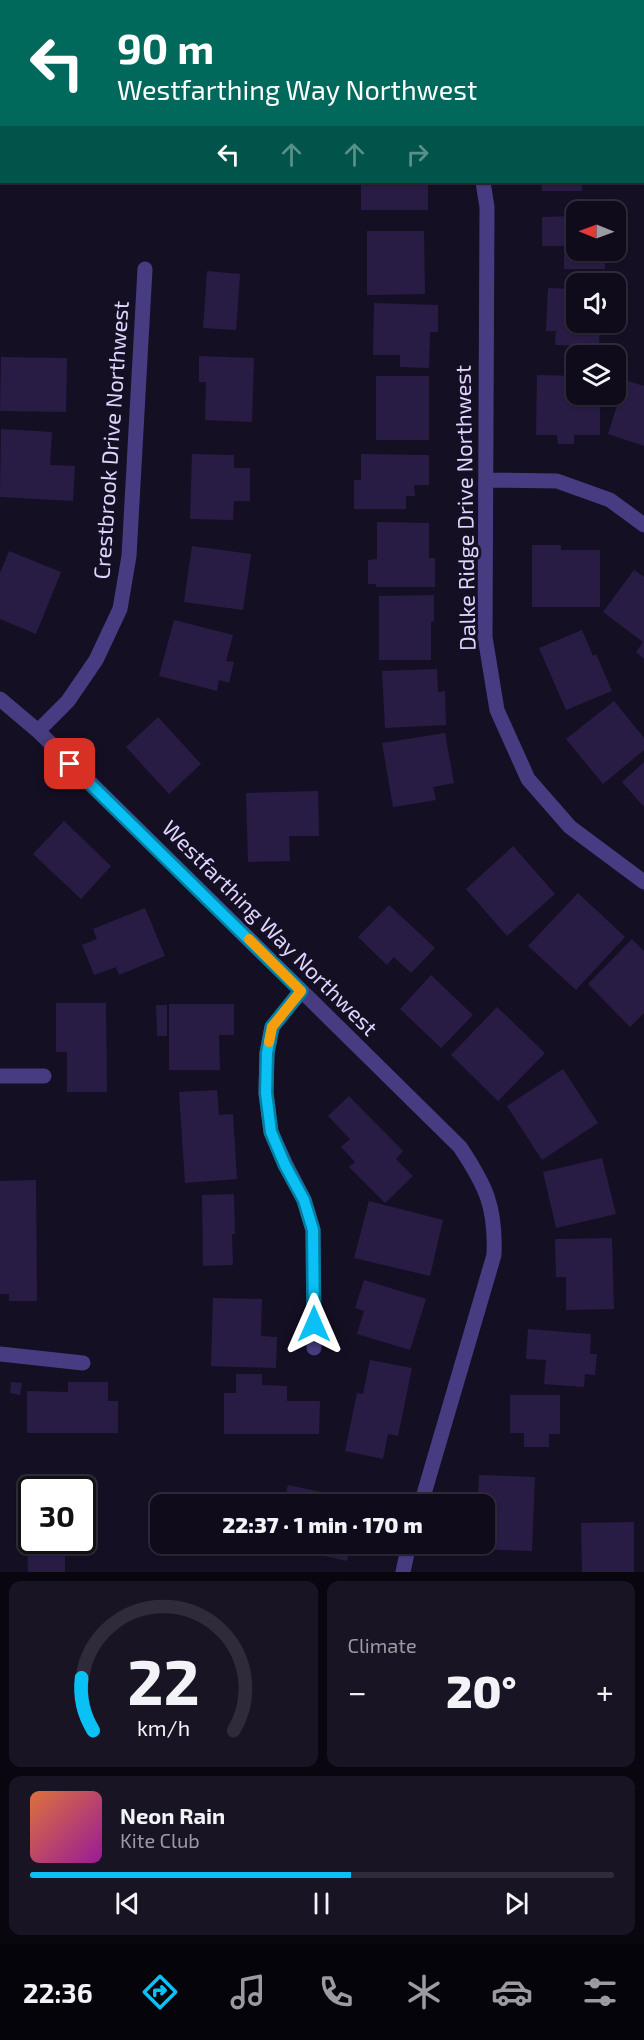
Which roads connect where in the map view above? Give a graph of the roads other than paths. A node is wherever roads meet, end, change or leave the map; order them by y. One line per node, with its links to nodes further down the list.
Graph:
1 (483, 183): 3 (street, Dalke Ridge Drive Northwest)
2 (145, 269): 6 (street, Crestbrook Drive Northwest)
3 (486, 480): 4 (street); 7 (street, Dalke Ridge Drive Northwest)
4 (644, 525)
5 (0, 699): 6 (street, Westfarthing Way Northwest)
6 (38, 731): 8 (street, Westfarthing Way Northwest)
7 (644, 882)
8 (301, 991): 11 (street); 14 (street, Westfarthing Way Northwest)
9 (0, 1076): 10 (street)
10 (44, 1076)
11 (314, 1348)
12 (0, 1354): 13 (street)
13 (83, 1362)
14 (423, 1494)
15 (407, 1554): 16 (street)
16 (403, 1572)

